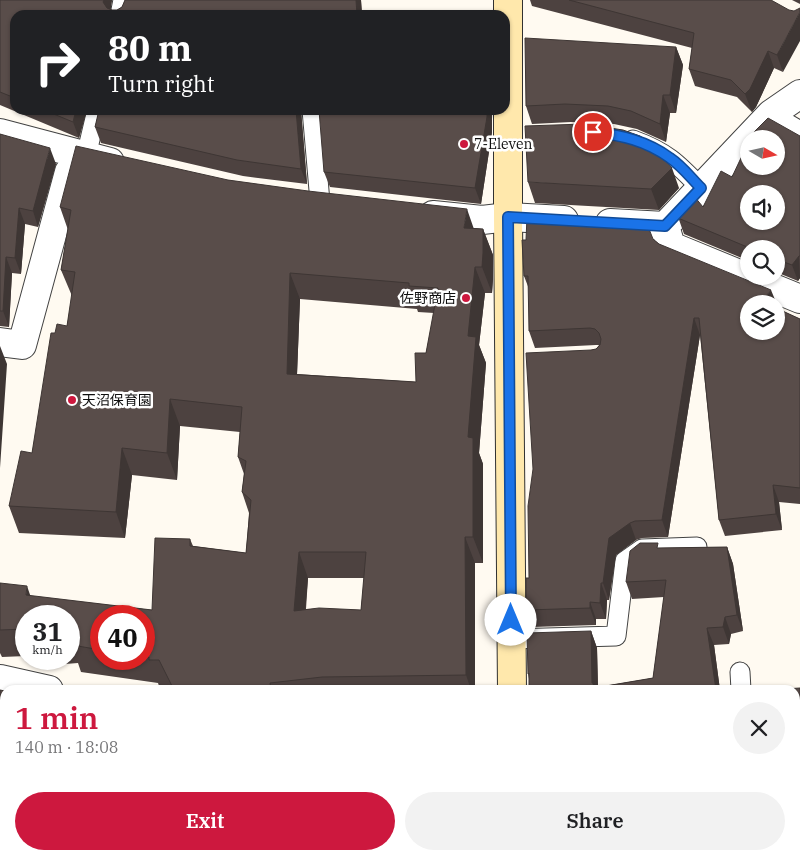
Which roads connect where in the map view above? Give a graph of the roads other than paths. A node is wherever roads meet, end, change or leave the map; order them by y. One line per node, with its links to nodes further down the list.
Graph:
1 (510, 30): 16 (street)
2 (800, 94): 3 (street)
3 (771, 114): 6 (lane); 11 (street)
4 (95, 115): 9 (lane)
5 (312, 115): 13 (lane)
6 (800, 131)
7 (0, 133): 9 (street)
8 (612, 134): 11 (lane)
9 (80, 155): 10 (street); 19 (street)
10 (134, 167)
11 (701, 188): 17 (street)
12 (293, 198): 13 (street)
13 (320, 202): 14 (street)
14 (349, 206)
15 (406, 212): 16 (street)
16 (508, 217): 17 (street); 21 (street)
17 (665, 226): 18 (street)
18 (800, 299)
19 (0, 342)
20 (697, 547): 21 (lane)
21 (511, 639): 24 (street)
22 (0, 679): 23 (street)
23 (27, 685)
24 (512, 685)

